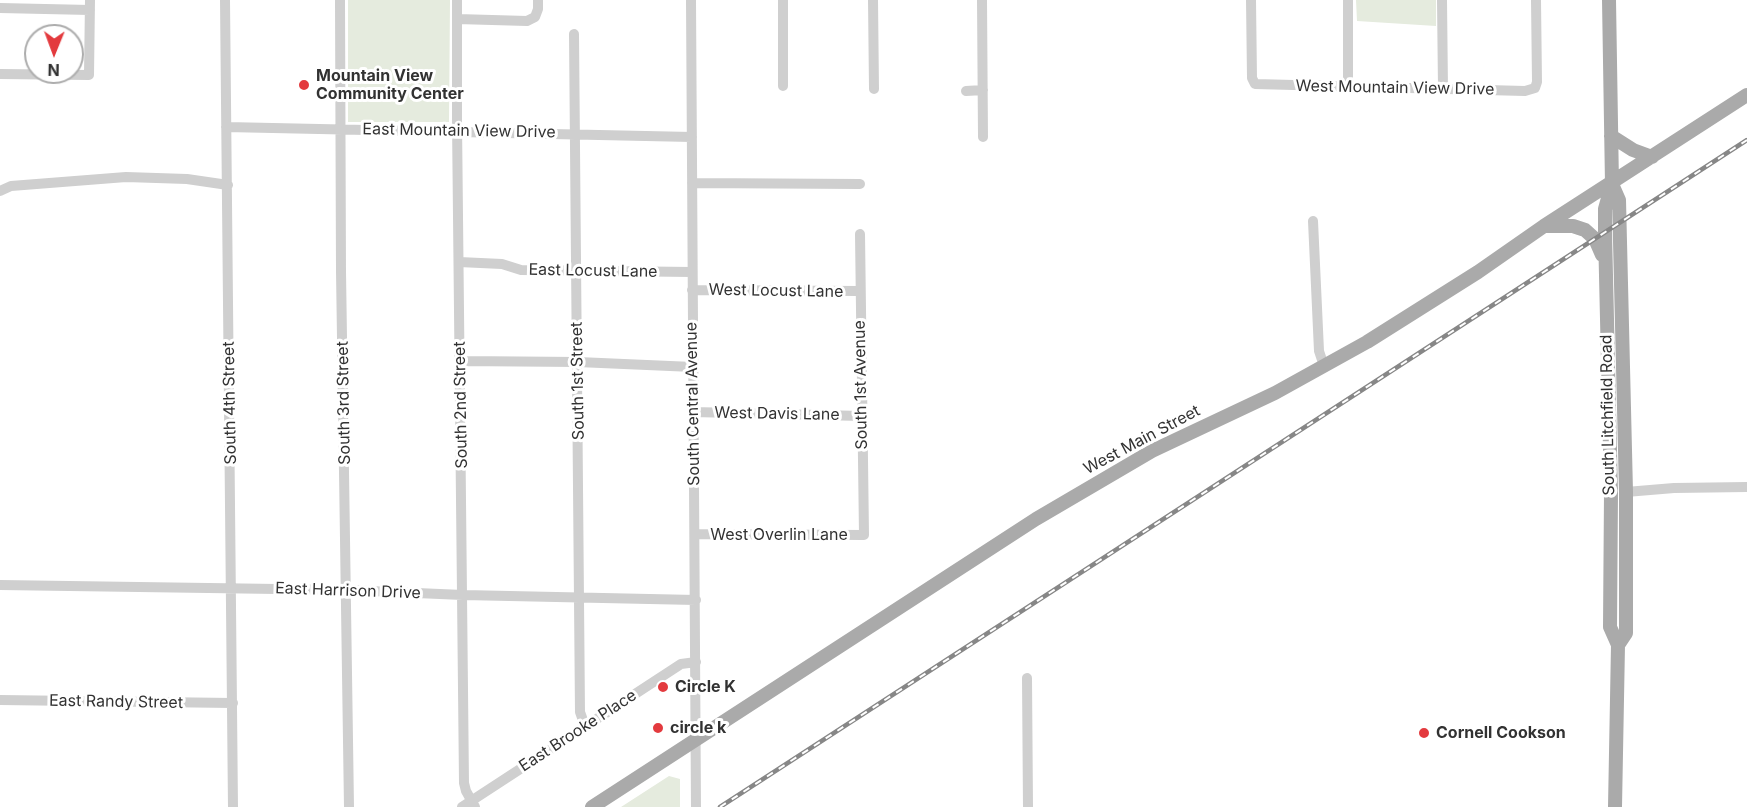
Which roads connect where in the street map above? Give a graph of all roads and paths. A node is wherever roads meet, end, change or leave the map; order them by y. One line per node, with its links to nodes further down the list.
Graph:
1 (225, 0): 26 (street, South 4th Street)
2 (340, 0): 27 (street, South 3rd Street)
3 (457, 0): 16 (street, South 2nd Street)
4 (538, 0): 16 (street)
5 (691, 0): 31 (street, South Central Avenue)
6 (783, 0): 19 (street)
7 (873, 0): 21 (street)
8 (982, 0): 23 (street)
9 (1251, 0): 20 (street, West Mountain View Drive)
10 (1348, 0): 20 (street)
11 (1442, 0): 22 (street)
12 (1536, 0): 22 (street, West Mountain View Drive)
13 (1609, 0): 30 (main road, South Litchfield Road)
14 (90, 5): 15 (street); 18 (street)
15 (0, 8)
16 (457, 19): 28 (street, South 2nd Street)
17 (574, 34): 29 (street, South 1st Street)
18 (0, 74)
19 (783, 86)
20 (1348, 88): 22 (street, West Mountain View Drive)
21 (874, 89)
22 (1443, 89)
23 (983, 90): 24 (street); 32 (street)
24 (966, 91)
25 (1747, 95): 33 (main road, West Main Street)
26 (226, 127): 27 (street, East Mountain View Drive); 38 (street, South 4th Street)
27 (342, 128): 28 (street, East Mountain View Drive); 63 (street, South 3rd Street)
28 (457, 131): 29 (street, East Mountain View Drive); 44 (street, South 2nd Street)
29 (574, 133): 31 (street, East Mountain View Drive); 46 (street, South 1st Street)
30 (1611, 136): 33 (main road); 37 (main road, South Litchfield Road)
31 (692, 137): 35 (street, South Central Avenue)
32 (983, 137)
33 (1652, 157): 37 (main road, West Main Street)
34 (0, 180): 39 (street)
35 (692, 183): 36 (street); 47 (street, South Central Avenue)
36 (860, 184)
37 (1612, 184): 42 (main road, West Main Street); 45 (main road, South Litchfield Road); 57 (main road, South Litchfield Road)
38 (228, 185): 39 (street); 62 (street, South 4th Street)
39 (11, 186): 40 (street)
40 (0, 191)
41 (1313, 221): 53 (street)
42 (1544, 226): 45 (main road); 53 (main road, West Main Street)
43 (860, 234): 49 (street, South 1st Avenue)
44 (459, 262): 46 (street, East Locust Lane); 50 (street, South 2nd Street)
45 (1605, 266): 58 (main road, South Litchfield Road)
46 (576, 271): 47 (street, East Locust Lane); 51 (street, South 1st Street)
47 (692, 272): 48 (street, South Central Avenue)
48 (692, 290): 49 (street, West Locust Lane); 52 (street, South Central Avenue)
49 (859, 291): 55 (street, South 1st Avenue)
50 (460, 361): 51 (street); 64 (street, South 2nd Street)
51 (578, 362): 52 (street); 65 (street, South 1st Street)
52 (693, 366): 54 (street, South Central Avenue)
53 (1324, 366): 73 (main road, West Main Street)
54 (693, 412): 55 (street, West Davis Lane); 59 (street, South Central Avenue)
55 (862, 416): 60 (street, South 1st Avenue)
56 (1747, 487): 57 (street)
57 (1626, 492): 58 (main road); 67 (main road, South Litchfield Road)
58 (1611, 493): 67 (main road, South Litchfield Road)
59 (695, 534): 60 (street, West Overlin Lane); 66 (street, South Central Avenue)
60 (864, 535)
61 (0, 585): 62 (street, East Harrison Drive)
62 (232, 588): 63 (street, East Harrison Drive); 71 (street, South 4th Street)
63 (347, 590): 64 (street, East Harrison Drive); 76 (street, South 3rd Street)
64 (463, 595): 65 (street, East Harrison Drive); 74 (street, South 2nd Street)
65 (580, 597): 66 (street, East Harrison Drive); 72 (street, South 1st Street)
66 (696, 600): 68 (street, South Central Avenue)
67 (1622, 639): 80 (main road, South Litchfield Road)
68 (696, 662): 72 (street, East Brooke Place); 73 (street, South Central Avenue)
69 (1027, 678): 79 (street)
70 (0, 700): 71 (street, East Randy Street)
71 (232, 703): 75 (street, South 4th Street)
72 (585, 726): 74 (street, East Brooke Place)
73 (696, 740): 77 (main road, West Main Street); 78 (street, South Central Avenue)
74 (470, 805)
75 (233, 807)
76 (349, 807)
77 (592, 807)
78 (696, 807)
79 (1028, 807)
80 (1615, 807)

